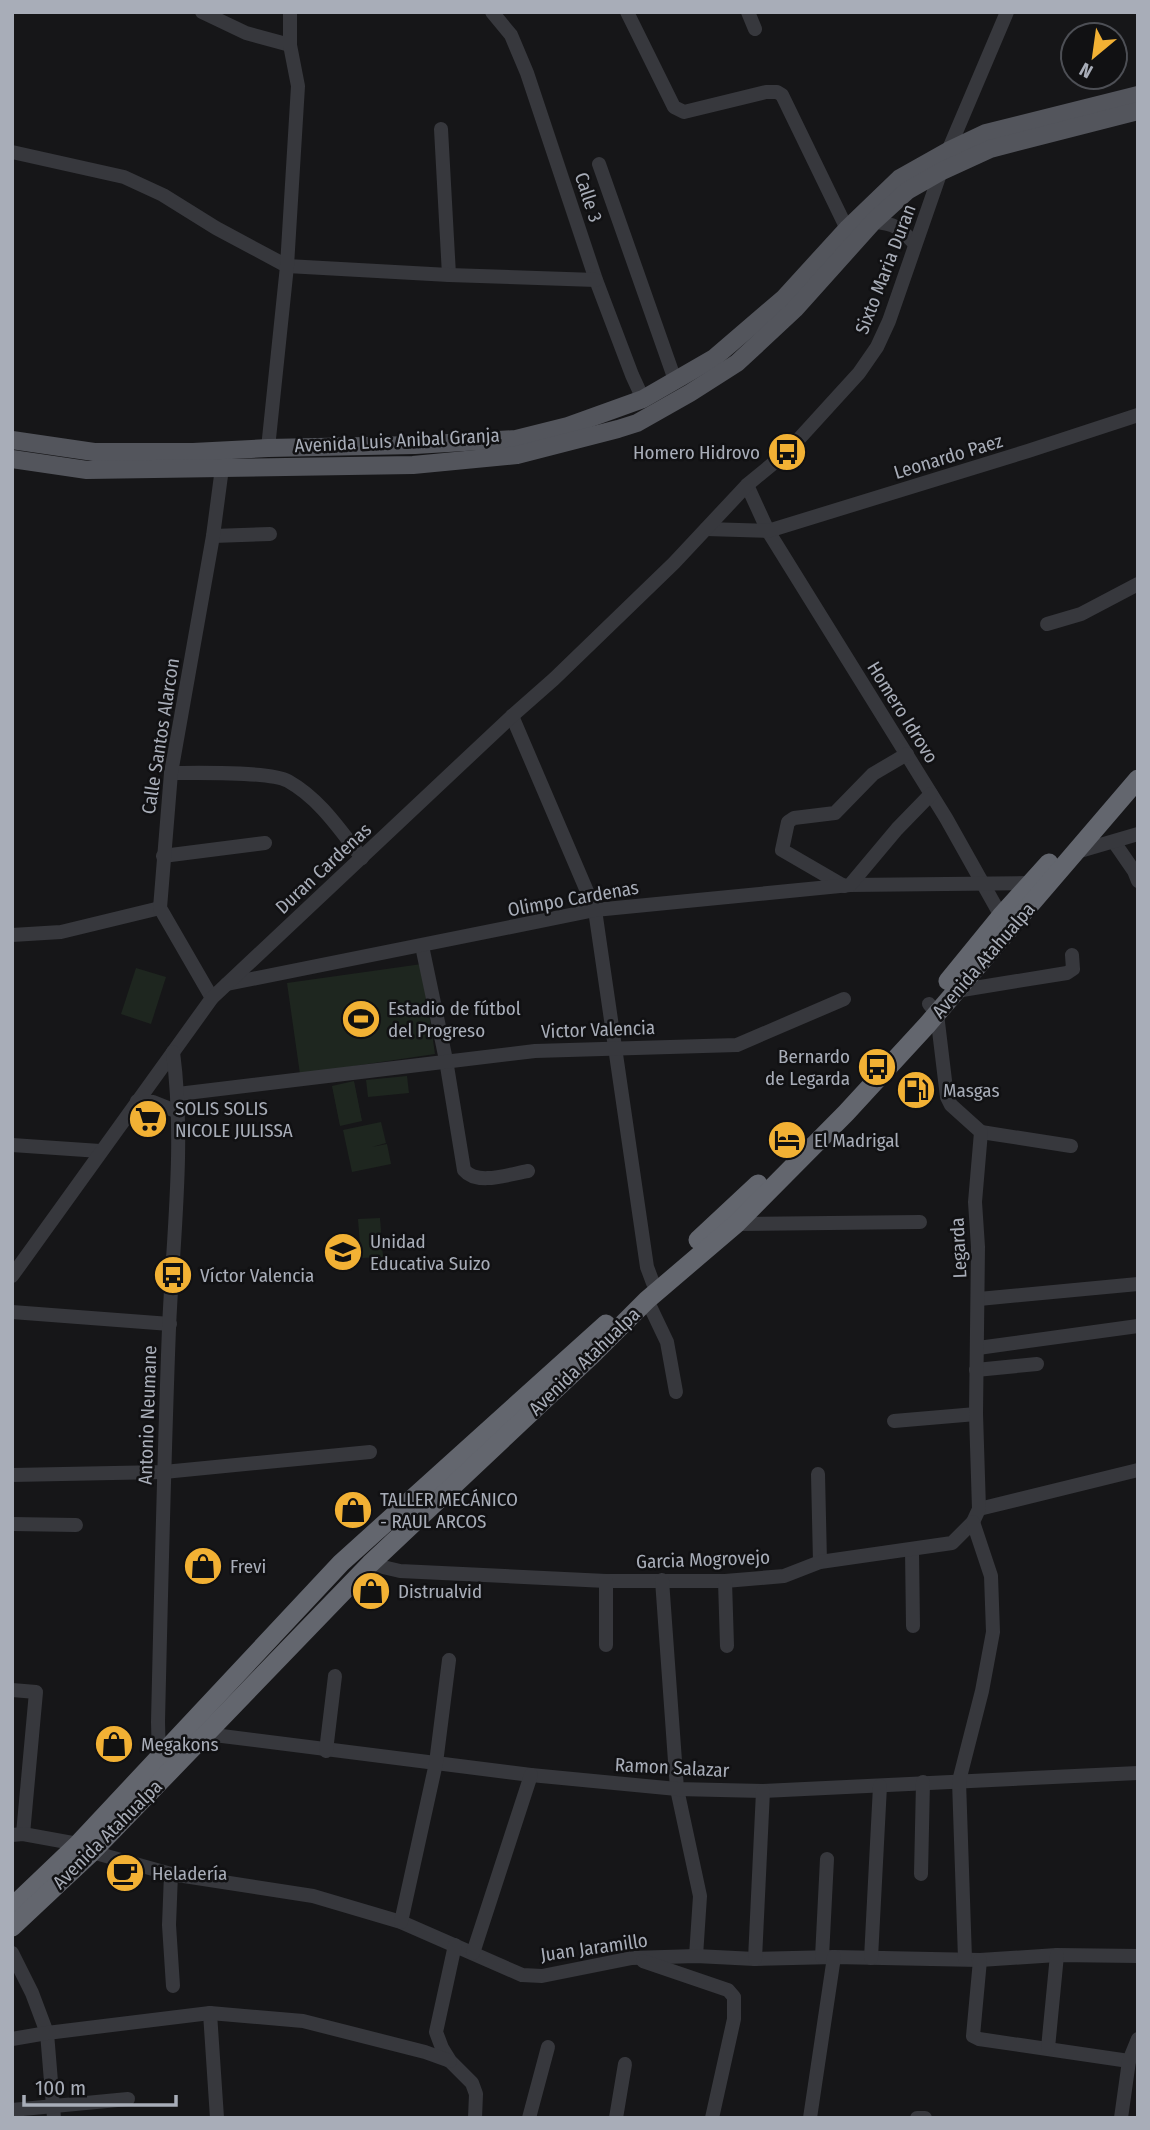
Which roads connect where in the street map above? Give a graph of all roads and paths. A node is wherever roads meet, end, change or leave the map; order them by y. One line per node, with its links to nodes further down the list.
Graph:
1 (202, 12): 8 (street)
2 (290, 12): 8 (street)
3 (492, 12): 21 (street, Calle 3)
4 (627, 12): 17 (street)
5 (748, 12): 7 (street)
6 (1007, 12): 12 (street, Sixto Maria Duran)
7 (755, 29)
8 (290, 44): 19 (street)
9 (1138, 95): 12 (main road, Avenida Luis Anibal Granja)
10 (1138, 111): 15 (main road, Avenida Luis Anibal Granja)
11 (441, 130): 20 (street)
12 (948, 151): 15 (street, Sixto Maria Duran); 17 (main road, Avenida Luis Anibal Granja)
13 (12, 152): 19 (street)
14 (599, 164): 22 (street)
15 (942, 171): 16 (main road, Avenida Luis Anibal Granja); 18 (street, Sixto Maria Duran)
16 (873, 222): 18 (street); 28 (main road, Avenida Luis Anibal Granja)
17 (847, 229): 22 (main road, Avenida Luis Anibal Granja)
18 (915, 244): 29 (street, Sixto Maria Duran)
19 (287, 266): 20 (street); 26 (street)
20 (449, 275): 21 (street)
21 (596, 280): 23 (street, Calle 3)
22 (675, 380): 23 (main road, Avenida Luis Anibal Granja)
23 (643, 399): 26 (main road, Avenida Luis Anibal Granja)
24 (1138, 415): 31 (street, Leonardo Paez)
25 (12, 440): 26 (main road, Avenida Luis Anibal Granja)
26 (268, 447)
27 (12, 459): 28 (main road, Avenida Luis Anibal Granja)
28 (222, 468): 33 (street, Calle Santos Alarcon)
29 (747, 485): 30 (street, Sixto Maria Duran); 31 (street, Homero Idrovo)
30 (706, 529): 31 (street); 36 (street, Duran Cardenas)
31 (768, 531): 37 (street, Homero Idrovo)
32 (270, 534): 33 (street)
33 (213, 536): 39 (street, Calle Santos Alarcon)
34 (1138, 584): 35 (street)
35 (1047, 624)
36 (512, 716): 47 (street, Duran Cardenas); 53 (street)
37 (907, 754): 41 (street, Homero Idrovo); 51 (street)
38 (1138, 763): 50 (highway, Avenida Atahualpa)
39 (170, 774): 46 (street, Calle Santos Alarcon); 47 (street)
40 (1138, 779): 45 (highway, Avenida Atahualpa)
41 (931, 794): 49 (street, Homero Idrovo); 51 (street)
42 (1138, 834): 43 (street)
43 (1114, 842): 45 (street); 48 (street)
44 (265, 843): 46 (street)
45 (1073, 853): 59 (highway, Avenida Atahualpa)
46 (163, 856): 52 (street, Calle Santos Alarcon)
47 (362, 858): 58 (street, Duran Cardenas)
48 (1138, 880)
49 (983, 883): 50 (street, Olimpo Cardenas); 51 (street, Olimpo Cardenas); 54 (street, Homero Idrovo)
50 (1031, 883): 54 (highway, Avenida Atahualpa)
51 (847, 886): 53 (street, Olimpo Cardenas)
52 (160, 908): 55 (street); 60 (street)
53 (595, 910): 56 (street, Olimpo Cardenas); 63 (street)
54 (1001, 916): 62 (highway, Avenida Atahualpa)
55 (12, 935)
56 (422, 946): 58 (street, Olimpo Cardenas); 65 (street)
57 (1072, 955): 59 (street)
58 (227, 984): 60 (street, Duran Cardenas)
59 (956, 991): 62 (highway, Avenida Atahualpa)
60 (212, 998): 64 (street, Duran Cardenas)
61 (844, 999): 63 (street, Victor Valencia)
62 (933, 1009): 69 (street); 75 (highway, Avenida Atahualpa); 78 (highway, Avenida Atahualpa)
63 (615, 1048): 65 (street, Victor Valencia); 78 (street)
64 (173, 1052): 66 (street, Antonio Neumane); 67 (street, Duran Cardenas)
65 (446, 1060): 66 (street, Victor Valencia); 73 (street)
66 (178, 1094): 68 (street, Antonio Neumane)
67 (137, 1101): 68 (street); 72 (street, Duran Cardenas)
68 (178, 1112): 81 (street, Antonio Neumane)
69 (981, 1132): 71 (street); 79 (street, Legarda)
70 (12, 1145): 72 (street)
71 (1070, 1146)
72 (100, 1151): 76 (street, Duran Cardenas)
73 (528, 1171)
74 (920, 1222): 75 (street)
75 (736, 1224): 78 (highway, Avenida Atahualpa)
76 (12, 1275)
77 (1138, 1284): 79 (street)
78 (650, 1291): 86 (street); 99 (highway, Avenida Atahualpa); 111 (highway, Avenida Atahualpa)
79 (979, 1299): 83 (street, Legarda)
80 (12, 1312): 81 (street)
81 (170, 1324): 91 (street, Antonio Neumane)
82 (1138, 1326): 83 (street)
83 (978, 1348): 85 (street, Legarda)
84 (1037, 1364): 85 (street)
85 (976, 1370): 87 (street, Legarda)
86 (676, 1392)
87 (976, 1414): 88 (street); 94 (street, Legarda)
88 (894, 1421)
89 (370, 1452): 91 (street)
90 (1138, 1470): 94 (street, Garcia Mogrovejo)
91 (164, 1472): 93 (street); 111 (street, Antonio Neumane)
92 (818, 1474): 98 (street)
93 (12, 1475)
94 (976, 1516): 97 (street, Garcia Mogrovejo); 116 (street, Legarda)
95 (12, 1524): 96 (street)
96 (76, 1525)
97 (912, 1550): 98 (street, Garcia Mogrovejo); 103 (street)
98 (820, 1562): 102 (street, Garcia Mogrovejo)
99 (370, 1564): 101 (street, Garcia Mogrovejo); 109 (highway, Avenida Atahualpa)
100 (662, 1580): 101 (street, Garcia Mogrovejo); 102 (street, Garcia Mogrovejo); 119 (street)
101 (606, 1581): 104 (street)
102 (725, 1581): 105 (street)
103 (913, 1626)
104 (606, 1645)
105 (727, 1646)
106 (449, 1660): 112 (street)
107 (335, 1676): 110 (street)
108 (12, 1690): 121 (street)
109 (206, 1734): 110 (street, Ramon Salazar); 115 (highway, Avenida Atahualpa)
110 (326, 1751): 112 (street, Ramon Salazar)
111 (159, 1756): 115 (street, Antonio Neumane); 122 (highway, Avenida Atahualpa)
112 (436, 1763): 114 (street, Ramon Salazar); 127 (street)
113 (1138, 1773): 116 (street, Ramon Salazar)
114 (531, 1775): 119 (street, Ramon Salazar); 130 (street)
115 (160, 1780): 122 (highway, Avenida Atahualpa)
116 (959, 1781): 117 (street, Ramon Salazar); 139 (street, Legarda)
117 (922, 1782): 118 (street, Ramon Salazar); 125 (street)
118 (880, 1786): 120 (street, Ramon Salazar); 137 (street)
119 (677, 1789): 120 (street, Ramon Salazar); 133 (street)
120 (763, 1791): 138 (street)
121 (18, 1834): 122 (street, Juan Jaramillo)
122 (85, 1848): 124 (street, Juan Jaramillo); 126 (highway, Avenida Atahualpa); 128 (highway, Avenida Atahualpa)
123 (827, 1859): 135 (street)
124 (171, 1874): 127 (street, Juan Jaramillo); 140 (street)
125 (922, 1874)
126 (12, 1907)
127 (401, 1922): 129 (street, Juan Jaramillo)
128 (12, 1927)
129 (455, 1945): 130 (street, Juan Jaramillo); 147 (street)
130 (473, 1953): 136 (street, Juan Jaramillo)
131 (12, 1954): 142 (street)
132 (1057, 1955): 134 (street, Juan Jaramillo); 139 (street, Juan Jaramillo); 146 (street)
133 (696, 1956): 136 (street, Juan Jaramillo); 138 (street, Juan Jaramillo)
134 (1138, 1956)
135 (828, 1957): 137 (street, Juan Jaramillo); 138 (street, Juan Jaramillo); 158 (street)
136 (632, 1958): 157 (street)
137 (871, 1958): 139 (street, Juan Jaramillo)
138 (755, 1959)
139 (973, 1959): 146 (street, Legarda)
140 (173, 1986)
141 (210, 2013): 142 (street); 147 (street); 153 (street)
142 (47, 2033): 143 (street); 152 (street)
143 (12, 2039)
144 (1138, 2039): 148 (street)
145 (548, 2047): 155 (street)
146 (1048, 2048): 148 (street)
147 (450, 2061): 154 (street)
148 (1129, 2061): 161 (street)
149 (625, 2064): 156 (street)
150 (128, 2099): 152 (street)
151 (12, 2110): 152 (street)
152 (53, 2112)
153 (217, 2118)
154 (475, 2118)
155 (529, 2118)
156 (616, 2118)
157 (712, 2118)
158 (810, 2118)
159 (917, 2118): 160 (street)
160 (925, 2118)
161 (1121, 2118)

